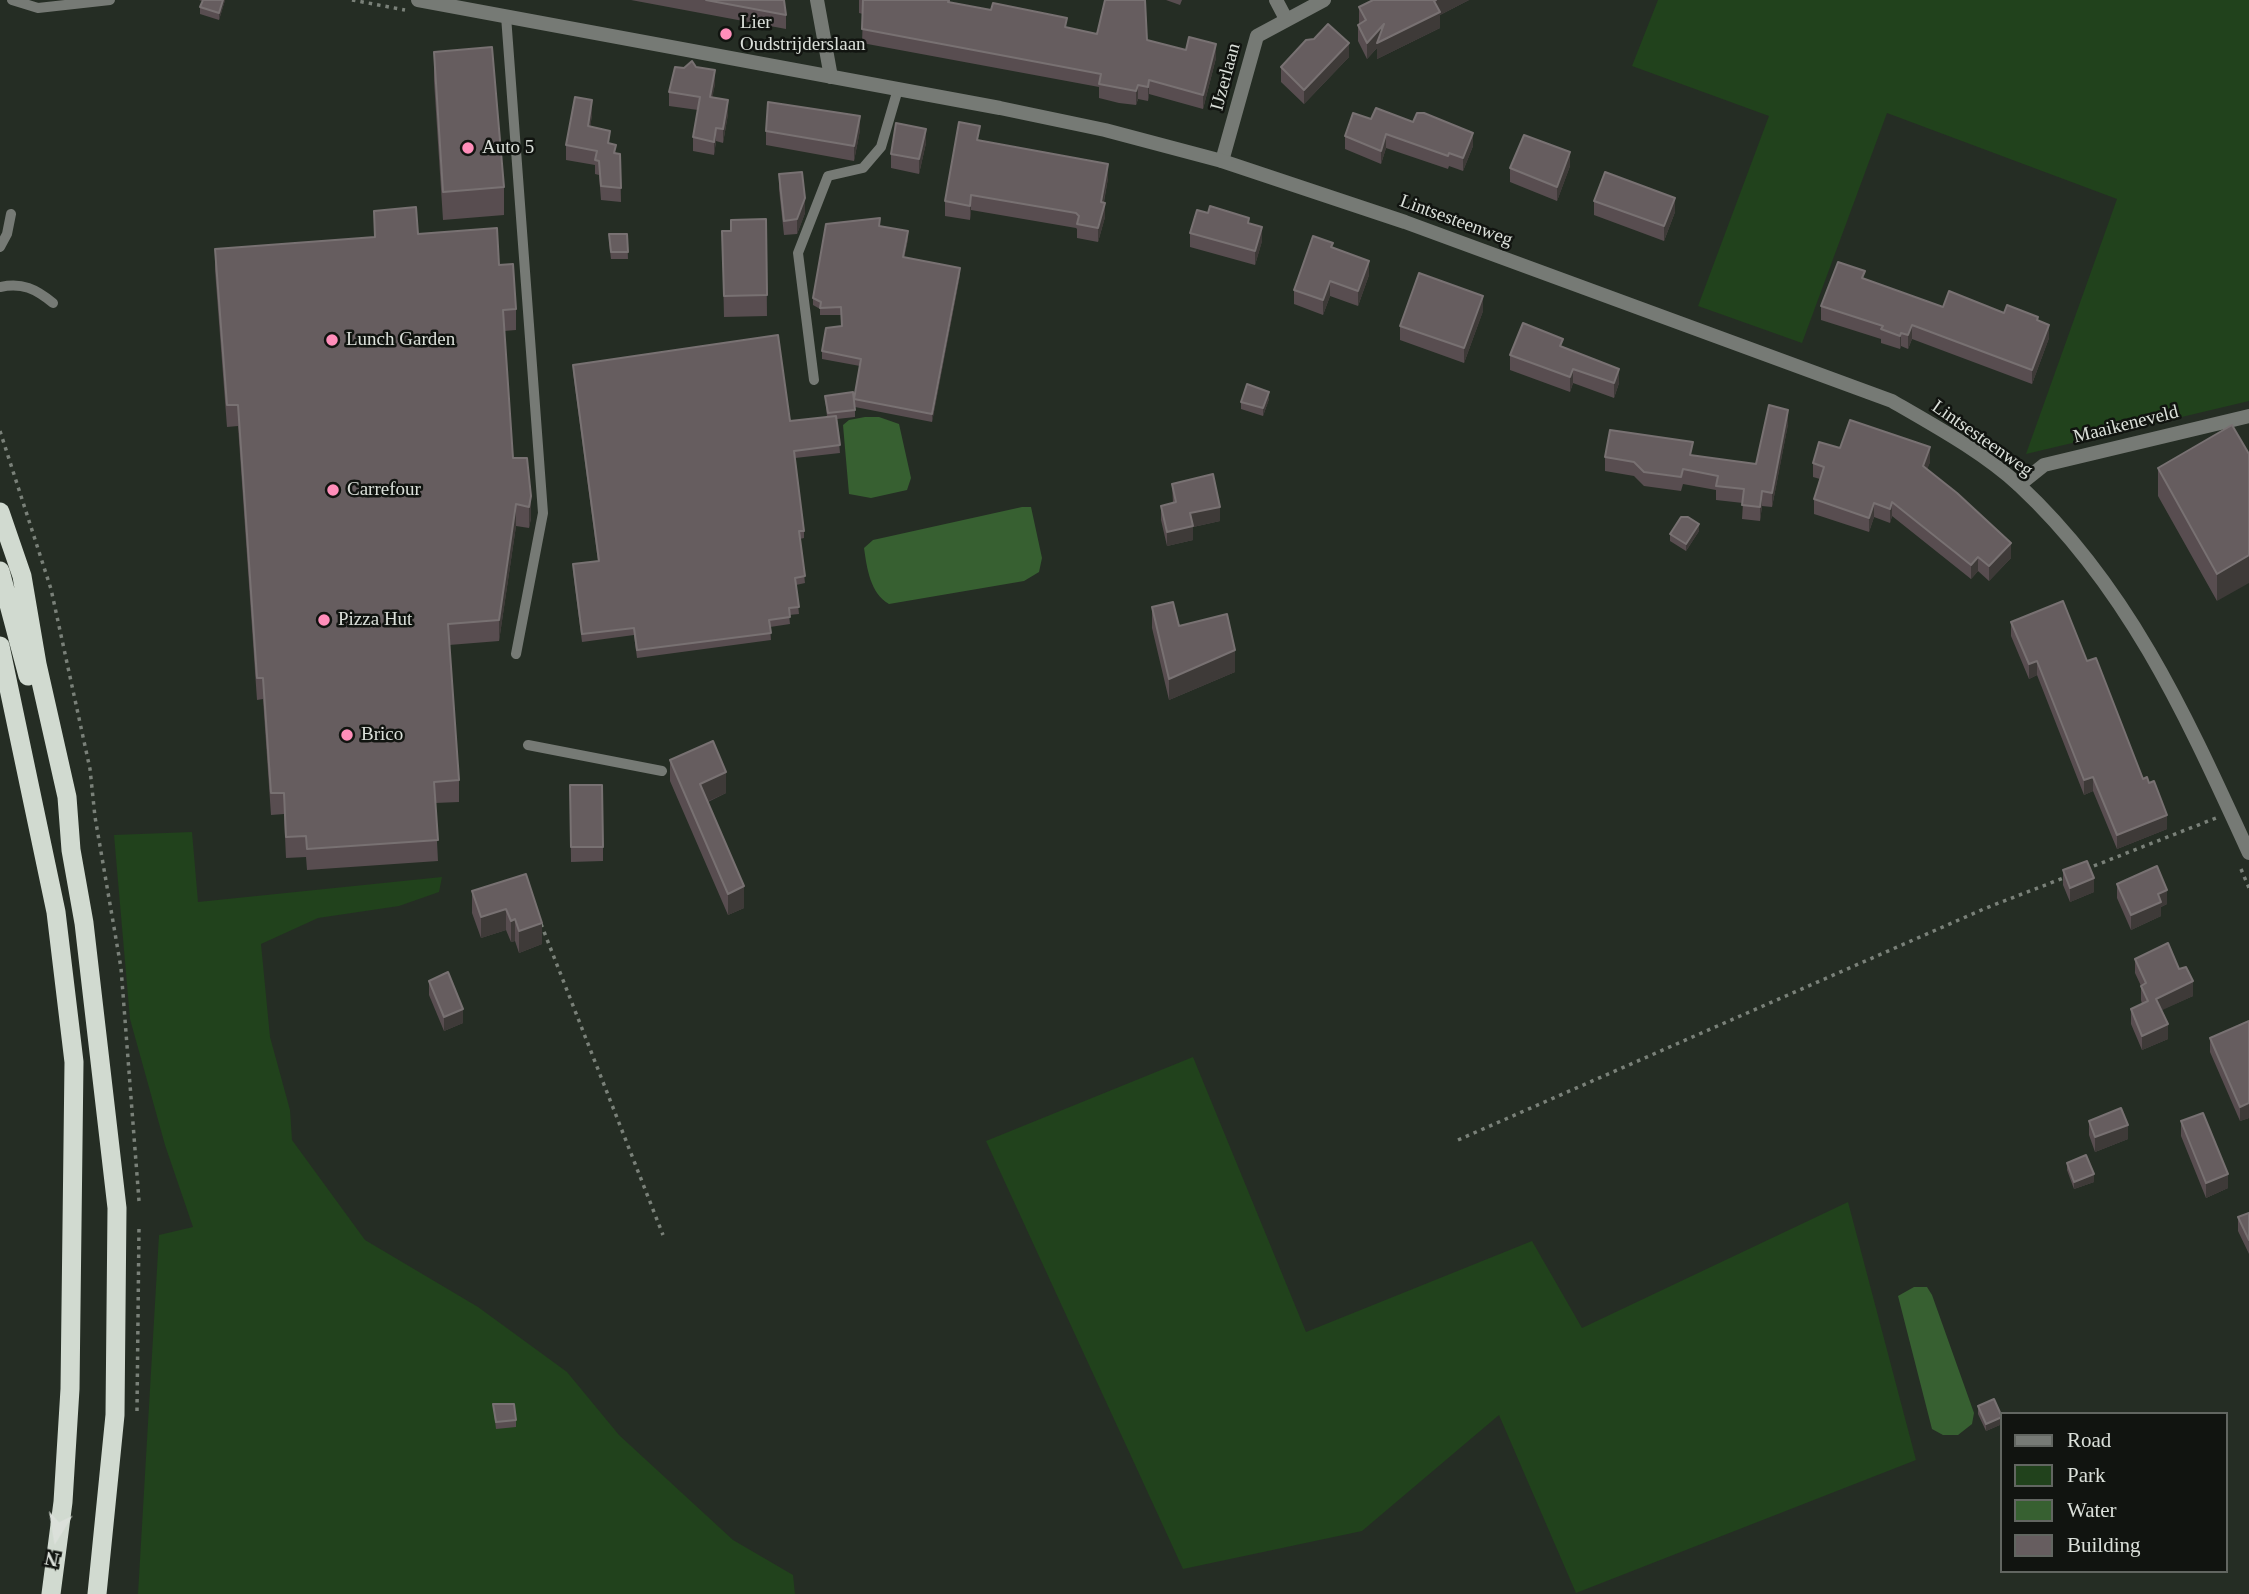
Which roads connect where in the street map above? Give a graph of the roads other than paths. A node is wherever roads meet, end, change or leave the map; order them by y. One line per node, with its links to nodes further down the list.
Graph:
1 (12, 0): 2 (lane)
2 (110, 0)
3 (418, 0): 7 (street, Lintsesteenweg)
4 (817, 0): 9 (street)
5 (1276, 0): 8 (street)
6 (1324, 0): 8 (street, IJzerlaan)
7 (506, 16): 9 (street, Lintsesteenweg); 22 (lane)
8 (1286, 19): 11 (street, IJzerlaan)
9 (831, 77): 10 (street, Lintsesteenweg)
10 (898, 89): 11 (street, Lintsesteenweg); 16 (lane)
11 (1222, 161): 18 (street, Lintsesteenweg)
12 (11, 214): 13 (lane)
13 (0, 247)
14 (0, 287): 15 (lane)
15 (53, 303)
16 (814, 380)
17 (2249, 416): 18 (street, Maaikeneveld)
18 (2019, 485): 28 (street, Lintsesteenweg)
19 (0, 512): 27 (highway)
20 (0, 571): 27 (highway)
21 (0, 646): 24 (highway)
22 (516, 654)
23 (0, 677): 24 (highway)
24 (13, 702): 29 (highway)
25 (528, 745): 26 (lane)
26 (662, 771)
27 (71, 850): 30 (highway)
28 (2249, 853)
29 (51, 1594)
30 (97, 1594)

